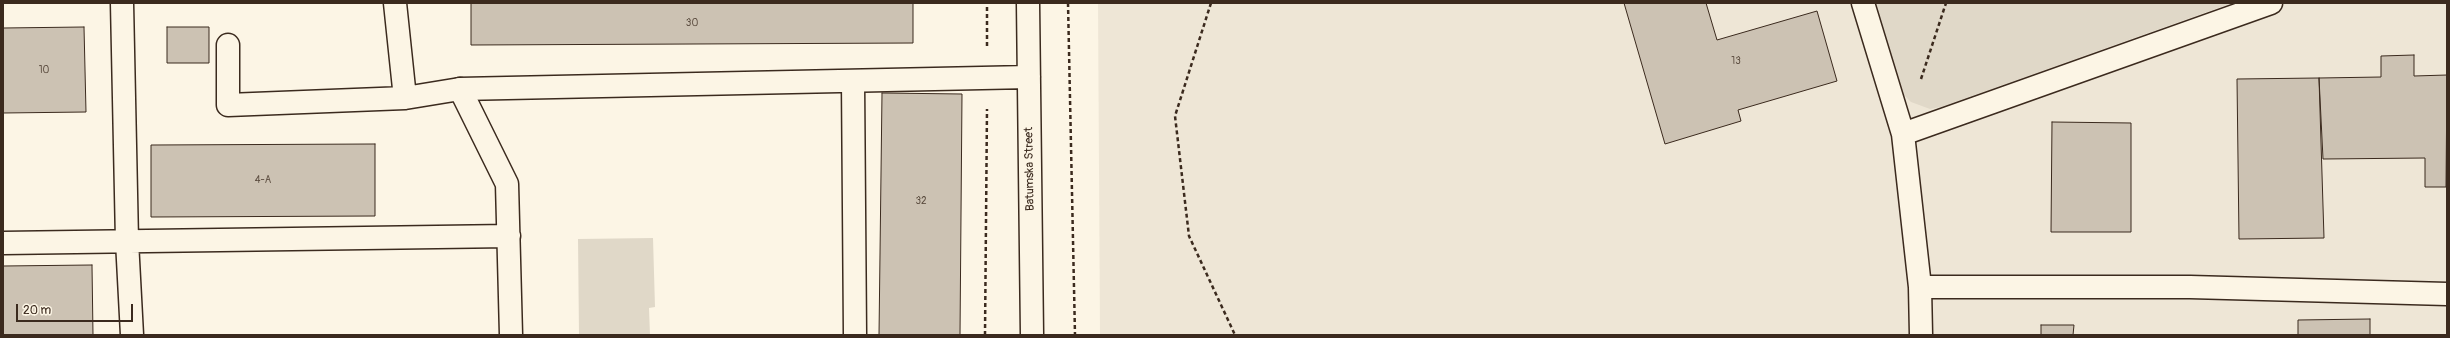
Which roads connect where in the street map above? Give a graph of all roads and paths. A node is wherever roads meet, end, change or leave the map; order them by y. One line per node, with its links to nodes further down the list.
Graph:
1 (122, 3): 19 (street)
2 (395, 3): 16 (street)
3 (987, 3): 12 (path)
4 (1028, 3): 11 (street, Batumska Street)
5 (1068, 3): 28 (path)
6 (1211, 3): 29 (path)
7 (1863, 3): 17 (street)
8 (1946, 3): 14 (path)
9 (2272, 3): 17 (street)
10 (228, 45): 16 (street)
11 (1029, 77): 12 (street); 27 (street, Batumska Street)
12 (987, 78): 13 (street); 26 (path)
13 (852, 80): 15 (street); 25 (street)
14 (1919, 84)
15 (460, 89): 16 (street); 18 (street)
16 (405, 98)
17 (1903, 134): 21 (street)
18 (509, 236): 19 (street); 24 (street)
19 (127, 242): 20 (street); 23 (street)
20 (3, 243)
21 (1920, 287): 22 (street); 30 (street)
22 (2447, 294)
23 (132, 335)
24 (511, 335)
25 (855, 335)
26 (985, 335)
27 (1032, 335)
28 (1075, 335)
29 (1235, 335)
30 (1921, 335)

